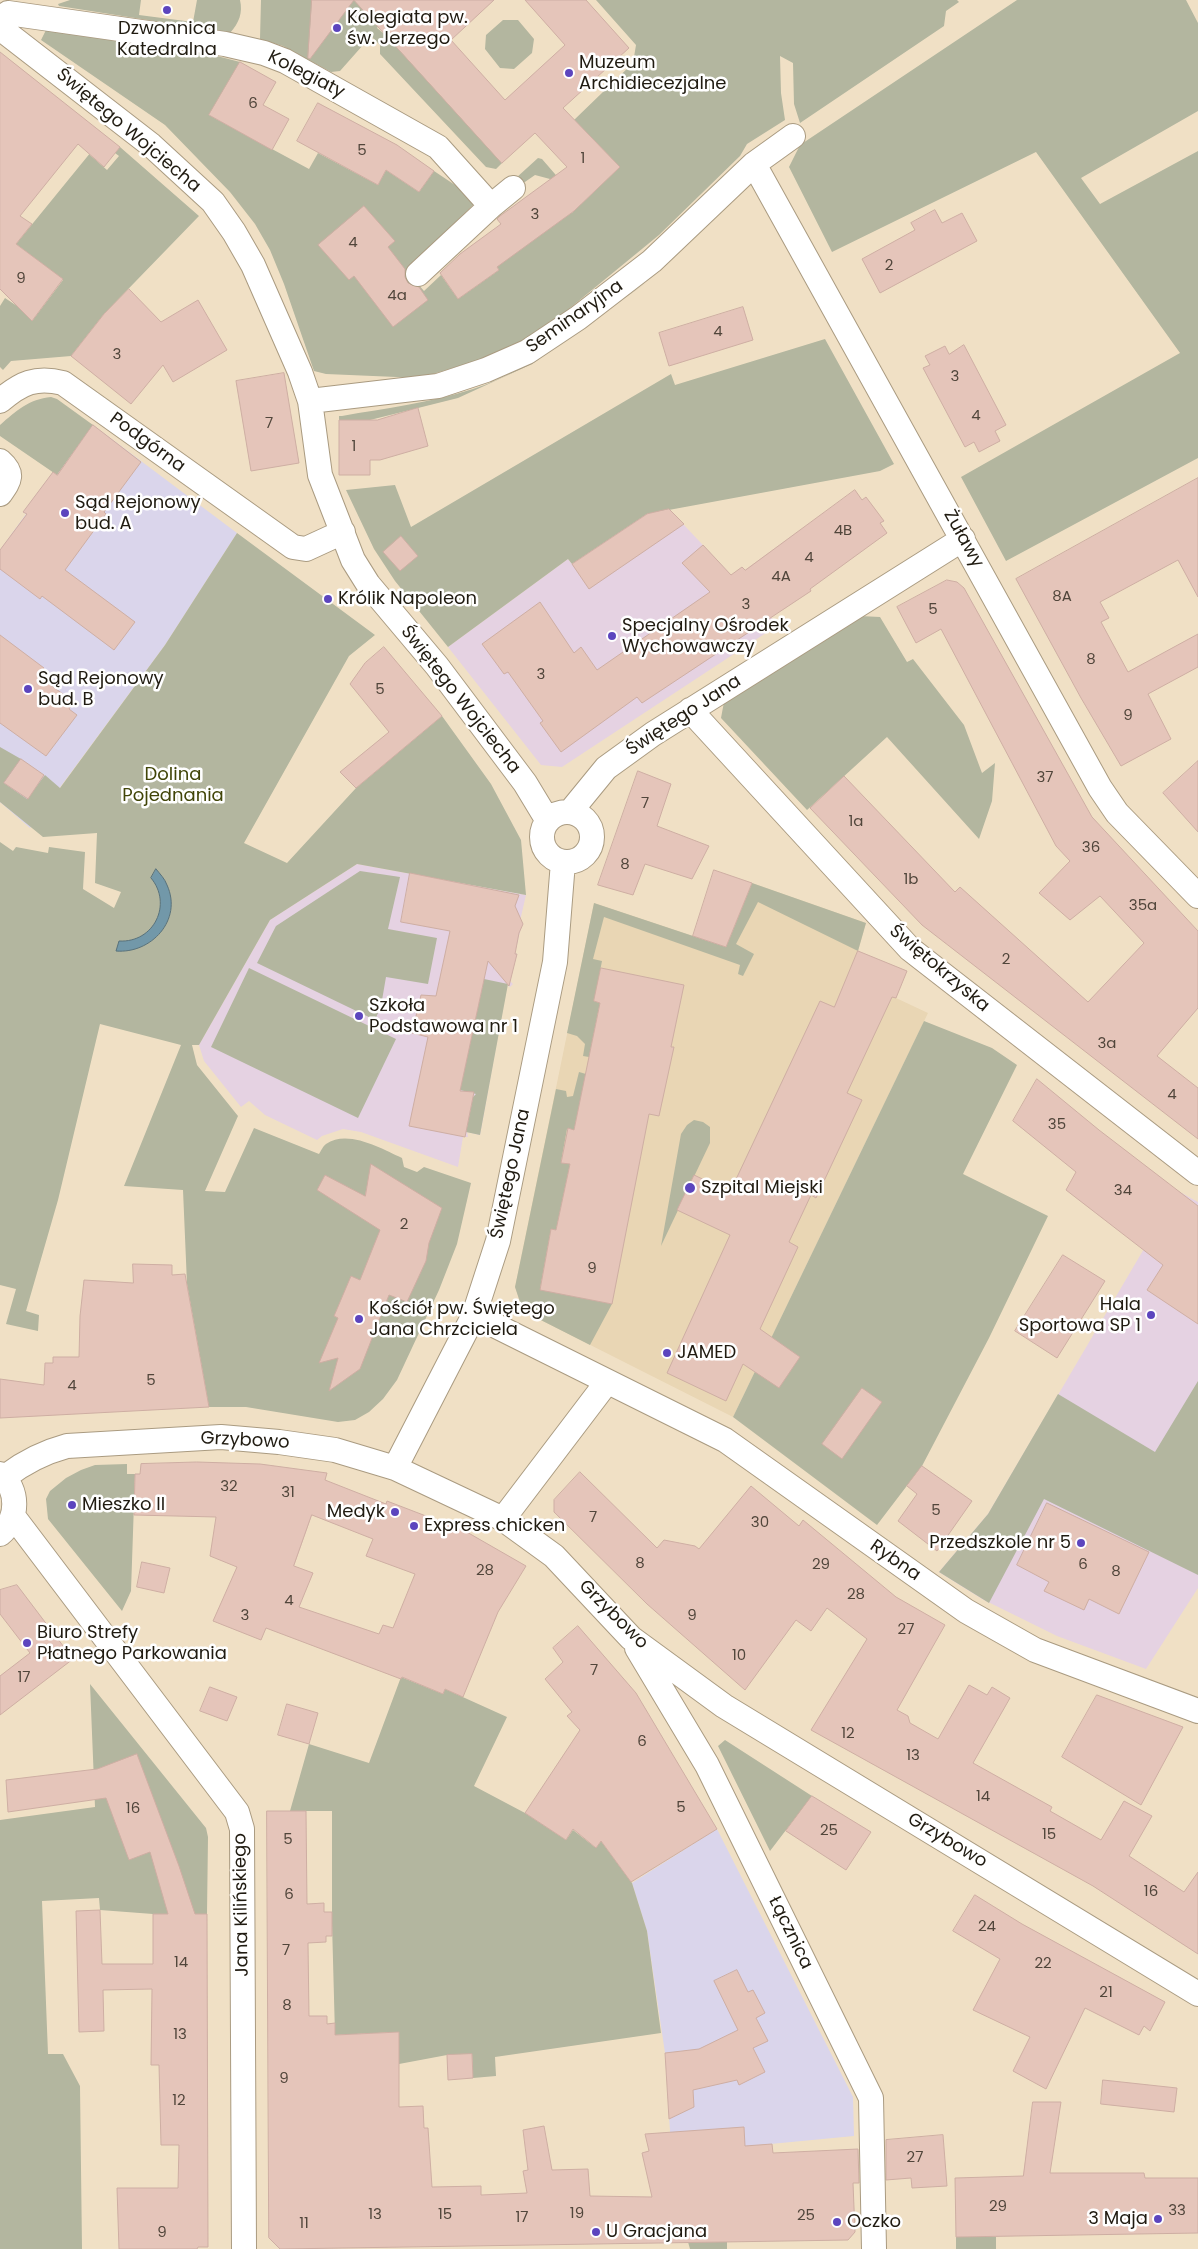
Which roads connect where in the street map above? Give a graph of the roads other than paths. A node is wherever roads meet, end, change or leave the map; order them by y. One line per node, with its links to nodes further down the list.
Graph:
1 (0, 22): 6 (street, Kolegiaty)
2 (0, 28): 9 (street, Świętego Wojciecha)
3 (793, 136): 4 (street, Seminaryjna)
4 (754, 164): 9 (street, Seminaryjna); 11 (street, Żuławy)
5 (513, 188): 6 (street)
6 (491, 206): 7 (street)
7 (418, 274)
8 (0, 401): 10 (street, Podgórna)
9 (310, 401): 10 (street, Świętego Wojciecha)
10 (343, 532): 14 (street, Świętego Wojciecha)
11 (963, 539): 12 (street, Świętego Jana); 16 (street, Żuławy)
12 (690, 710): 13 (street, Świętego Jana); 17 (street, Świętokrzyska)
13 (570, 812): 14 (street); 15 (street)
14 (548, 821): 15 (street)
15 (563, 862): 18 (street, Świętego Jana)
16 (1198, 896)
17 (1198, 1173)
18 (474, 1315): 19 (street, Rybna); 20 (street, Świętego Jana)
19 (607, 1382): 22 (street); 25 (street, Rybna)
20 (395, 1468): 21 (street, Grzybowo); 22 (street, Grzybowo)
21 (2, 1476): 23 (street)
22 (504, 1519): 24 (street, Grzybowo)
23 (7, 1525): 27 (street, Jana Kilińskiego)
24 (631, 1638): 26 (street, Grzybowo); 28 (street, Łącznica)
25 (1198, 1710)
26 (1198, 1994)
27 (244, 2249)
28 (874, 2249)

